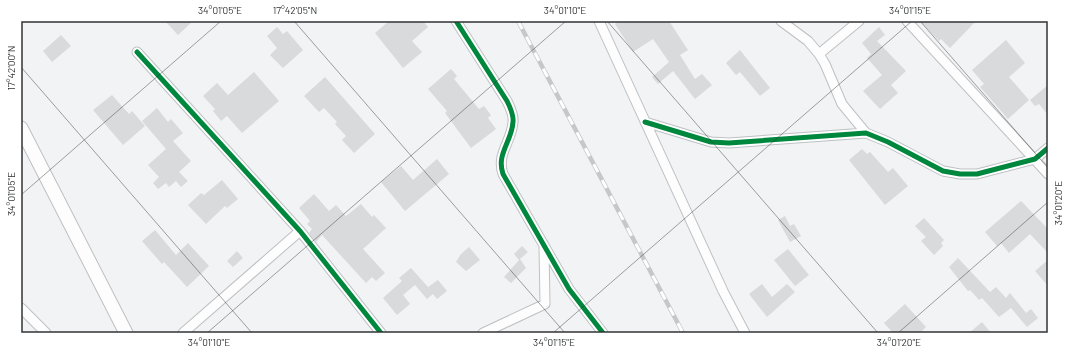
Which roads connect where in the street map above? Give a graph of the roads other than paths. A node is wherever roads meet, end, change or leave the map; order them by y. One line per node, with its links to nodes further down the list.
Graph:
1 (456, 21): 15 (street)
2 (599, 21): 8 (street)
3 (781, 21): 7 (street)
4 (859, 21): 7 (street)
5 (907, 21): 12 (street)
6 (138, 52): 14 (street)
7 (819, 54): 10 (street)
8 (646, 122): 10 (street); 23 (street)
9 (21, 128): 18 (street)
10 (866, 133): 12 (street)
11 (1048, 148): 12 (street)
12 (1035, 159): 13 (street)
13 (1048, 174)
14 (300, 232): 19 (street); 20 (street)
15 (544, 247): 21 (street); 22 (street)
16 (21, 308): 17 (street)
17 (46, 333)
18 (126, 333)
19 (183, 333)
20 (381, 333)
21 (483, 333)
22 (603, 333)
23 (745, 333)

